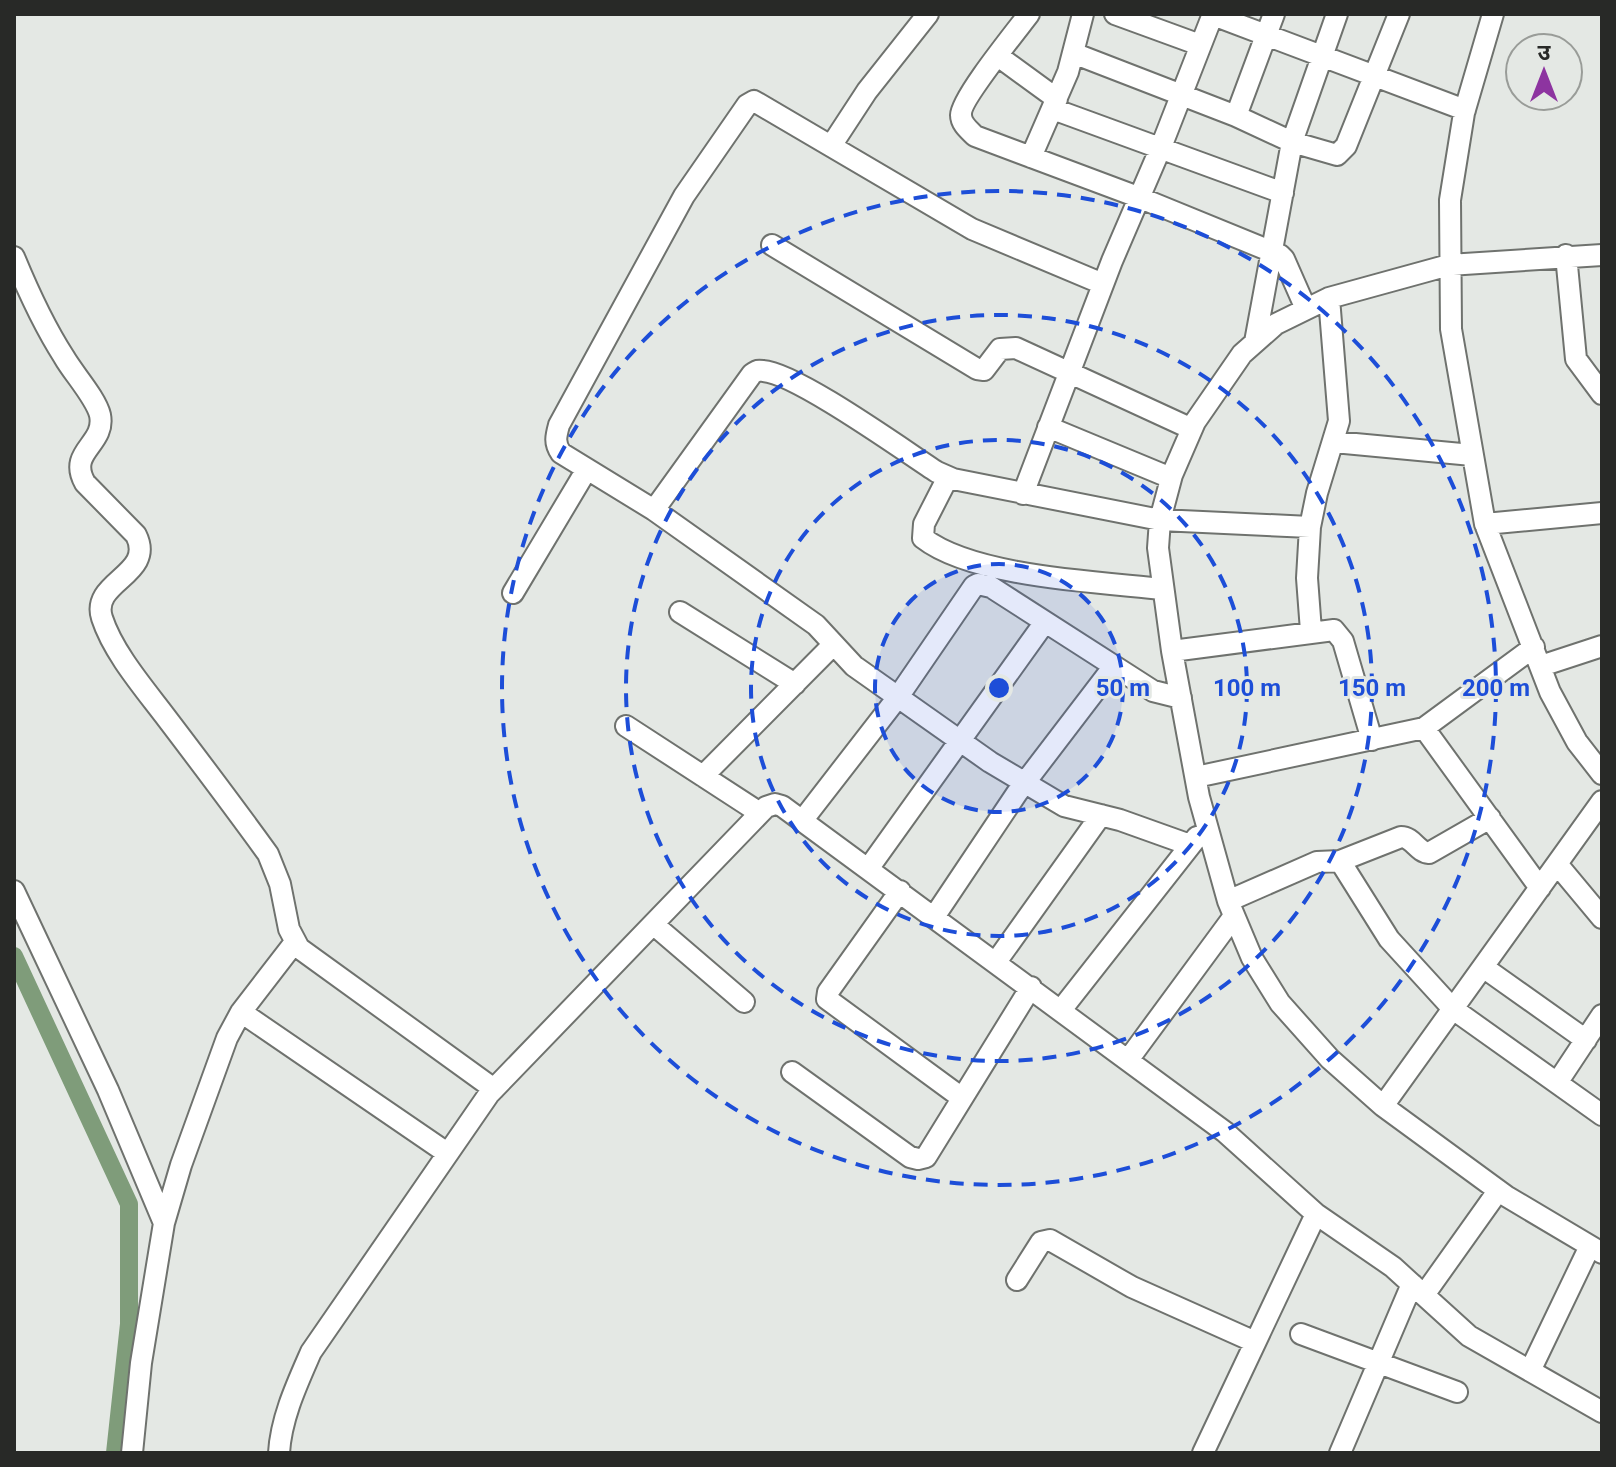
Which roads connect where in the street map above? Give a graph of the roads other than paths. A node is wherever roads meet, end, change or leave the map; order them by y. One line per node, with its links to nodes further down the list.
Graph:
1 (928, 14): 21 (street)
2 (1029, 14): 13 (street)
3 (1083, 14): 12 (street)
4 (1115, 14): 11 (street)
5 (1213, 14): 10 (street); 11 (street)
6 (1274, 14): 10 (street)
7 (1337, 14): 14 (street)
8 (1399, 14): 15 (street)
9 (1485, 17): 18 (street)
10 (1265, 35): 14 (street); 19 (street)
11 (1200, 45): 16 (street)
12 (1073, 53): 16 (street); 17 (street)
13 (998, 56): 17 (street); 23 (street)
14 (1321, 56): 15 (street); 20 (street)
15 (1373, 76): 18 (street); 20 (street)
16 (1182, 95): 19 (street); 22 (street)
17 (1055, 104): 22 (street); 23 (street)
18 (1465, 110): 31 (street)
19 (1236, 116): 20 (street)
20 (1292, 142): 24 (street)
21 (831, 146): 32 (street); 42 (street)
22 (1161, 147): 24 (street); 25 (street)
23 (1031, 157): 25 (street)
24 (1283, 193): 27 (street)
25 (1138, 197): 27 (street); 32 (street)
26 (772, 245): 36 (street)
27 (1272, 251): 34 (street); 35 (street)
28 (1566, 255): 29 (street); 31 (street); 37 (street)
29 (1602, 255)
30 (14, 257): 91 (street)
31 (1449, 265): 33 (street); 41 (street)
32 (1103, 284): 36 (street)
33 (1329, 298): 34 (street); 40 (street)
34 (1306, 309): 35 (street)
35 (1255, 342): 39 (street)
36 (1069, 371): 38 (street); 39 (street)
37 (1602, 394)
38 (1048, 427): 44 (street); 45 (street)
39 (1192, 429): 44 (street)
40 (1334, 442): 41 (street); 50 (street)
41 (1472, 455): 49 (street)
42 (587, 469): 46 (street); 54 (street)
43 (948, 477): 45 (street); 46 (street); 51 (street)
44 (1171, 478): 48 (street)
45 (1023, 494): 48 (street)
46 (654, 510): 58 (street)
47 (1602, 513): 49 (street)
48 (1160, 520): 50 (street); 53 (street)
49 (1485, 524): 61 (street)
50 (1310, 527): 57 (street)
51 (970, 560): 52 (street); 53 (street)
52 (978, 584): 56 (street); 64 (street)
53 (1163, 589): 60 (street)
54 (513, 593)
55 (680, 612): 63 (street)
56 (1045, 622): 62 (street); 69 (street)
57 (1311, 631): 60 (street); 68 (street)
58 (833, 645): 63 (street); 64 (street)
59 (1602, 646): 61 (street)
60 (1172, 651): 65 (street)
61 (1537, 656): 67 (street); 70 (street)
62 (1114, 666): 65 (street); 73 (street)
63 (795, 684): 71 (street)
64 (898, 697): 69 (street); 78 (street)
65 (1181, 698): 72 (street)
66 (626, 726): 71 (street)
67 (1424, 728): 68 (street); 77 (street)
68 (1372, 740): 72 (street)
69 (961, 742): 73 (street); 83 (street)
70 (1602, 774)
71 (703, 776): 75 (street)
72 (1196, 777): 79 (street)
73 (1025, 783): 76 (street); 88 (street)
74 (1602, 801): 82 (street)
75 (760, 813): 78 (street); 90 (street)
76 (1101, 815): 80 (street); 92 (street)
77 (1490, 818): 81 (street); 84 (street)
78 (802, 821): 83 (street)
79 (1207, 824): 80 (street); 87 (street)
80 (1190, 845): 97 (street)
81 (1340, 861): 87 (street); 96 (street)
82 (1557, 864): 84 (street); 89 (street)
83 (868, 869): 86 (street)
84 (1540, 888): 93 (street)
85 (14, 891): 111 (street)
86 (900, 891): 88 (street); 105 (street)
87 (1231, 908): 101 (street); 106 (street)
88 (934, 917): 92 (street)
89 (1602, 918)
90 (653, 924): 95 (street); 104 (street)
91 (295, 942): 98 (street); 104 (street)
92 (996, 962): 94 (street)
93 (1483, 967): 96 (street); 100 (street)
94 (1031, 987): 97 (street); 105 (street)
95 (744, 1002)
96 (1453, 1009): 103 (street); 106 (street)
97 (1061, 1010): 101 (street)
98 (241, 1012): 108 (street); 111 (street)
99 (1602, 1015): 100 (street)
100 (1586, 1040): 103 (street)
101 (1128, 1060): 110 (street)
102 (792, 1072): 105 (street)
103 (1557, 1083): 107 (street)
104 (494, 1089): 108 (street)
105 (962, 1098)
106 (1383, 1106): 109 (street)
107 (1599, 1107)
108 (447, 1153): 122 (street)
109 (1498, 1191): 112 (street); 114 (street)
110 (1316, 1214): 114 (street); 116 (street)
111 (164, 1223): 121 (street)
112 (1596, 1250): 118 (street)
113 (1017, 1280): 116 (street)
114 (1418, 1289): 117 (street); 118 (street)
115 (1301, 1334): 117 (street)
116 (1255, 1342): 123 (street)
117 (1378, 1362): 119 (street); 124 (street)
118 (1530, 1371): 120 (street)
119 (1457, 1392)
120 (1602, 1412)
121 (132, 1453)
122 (279, 1453)
123 (1203, 1453)
124 (1340, 1453)

